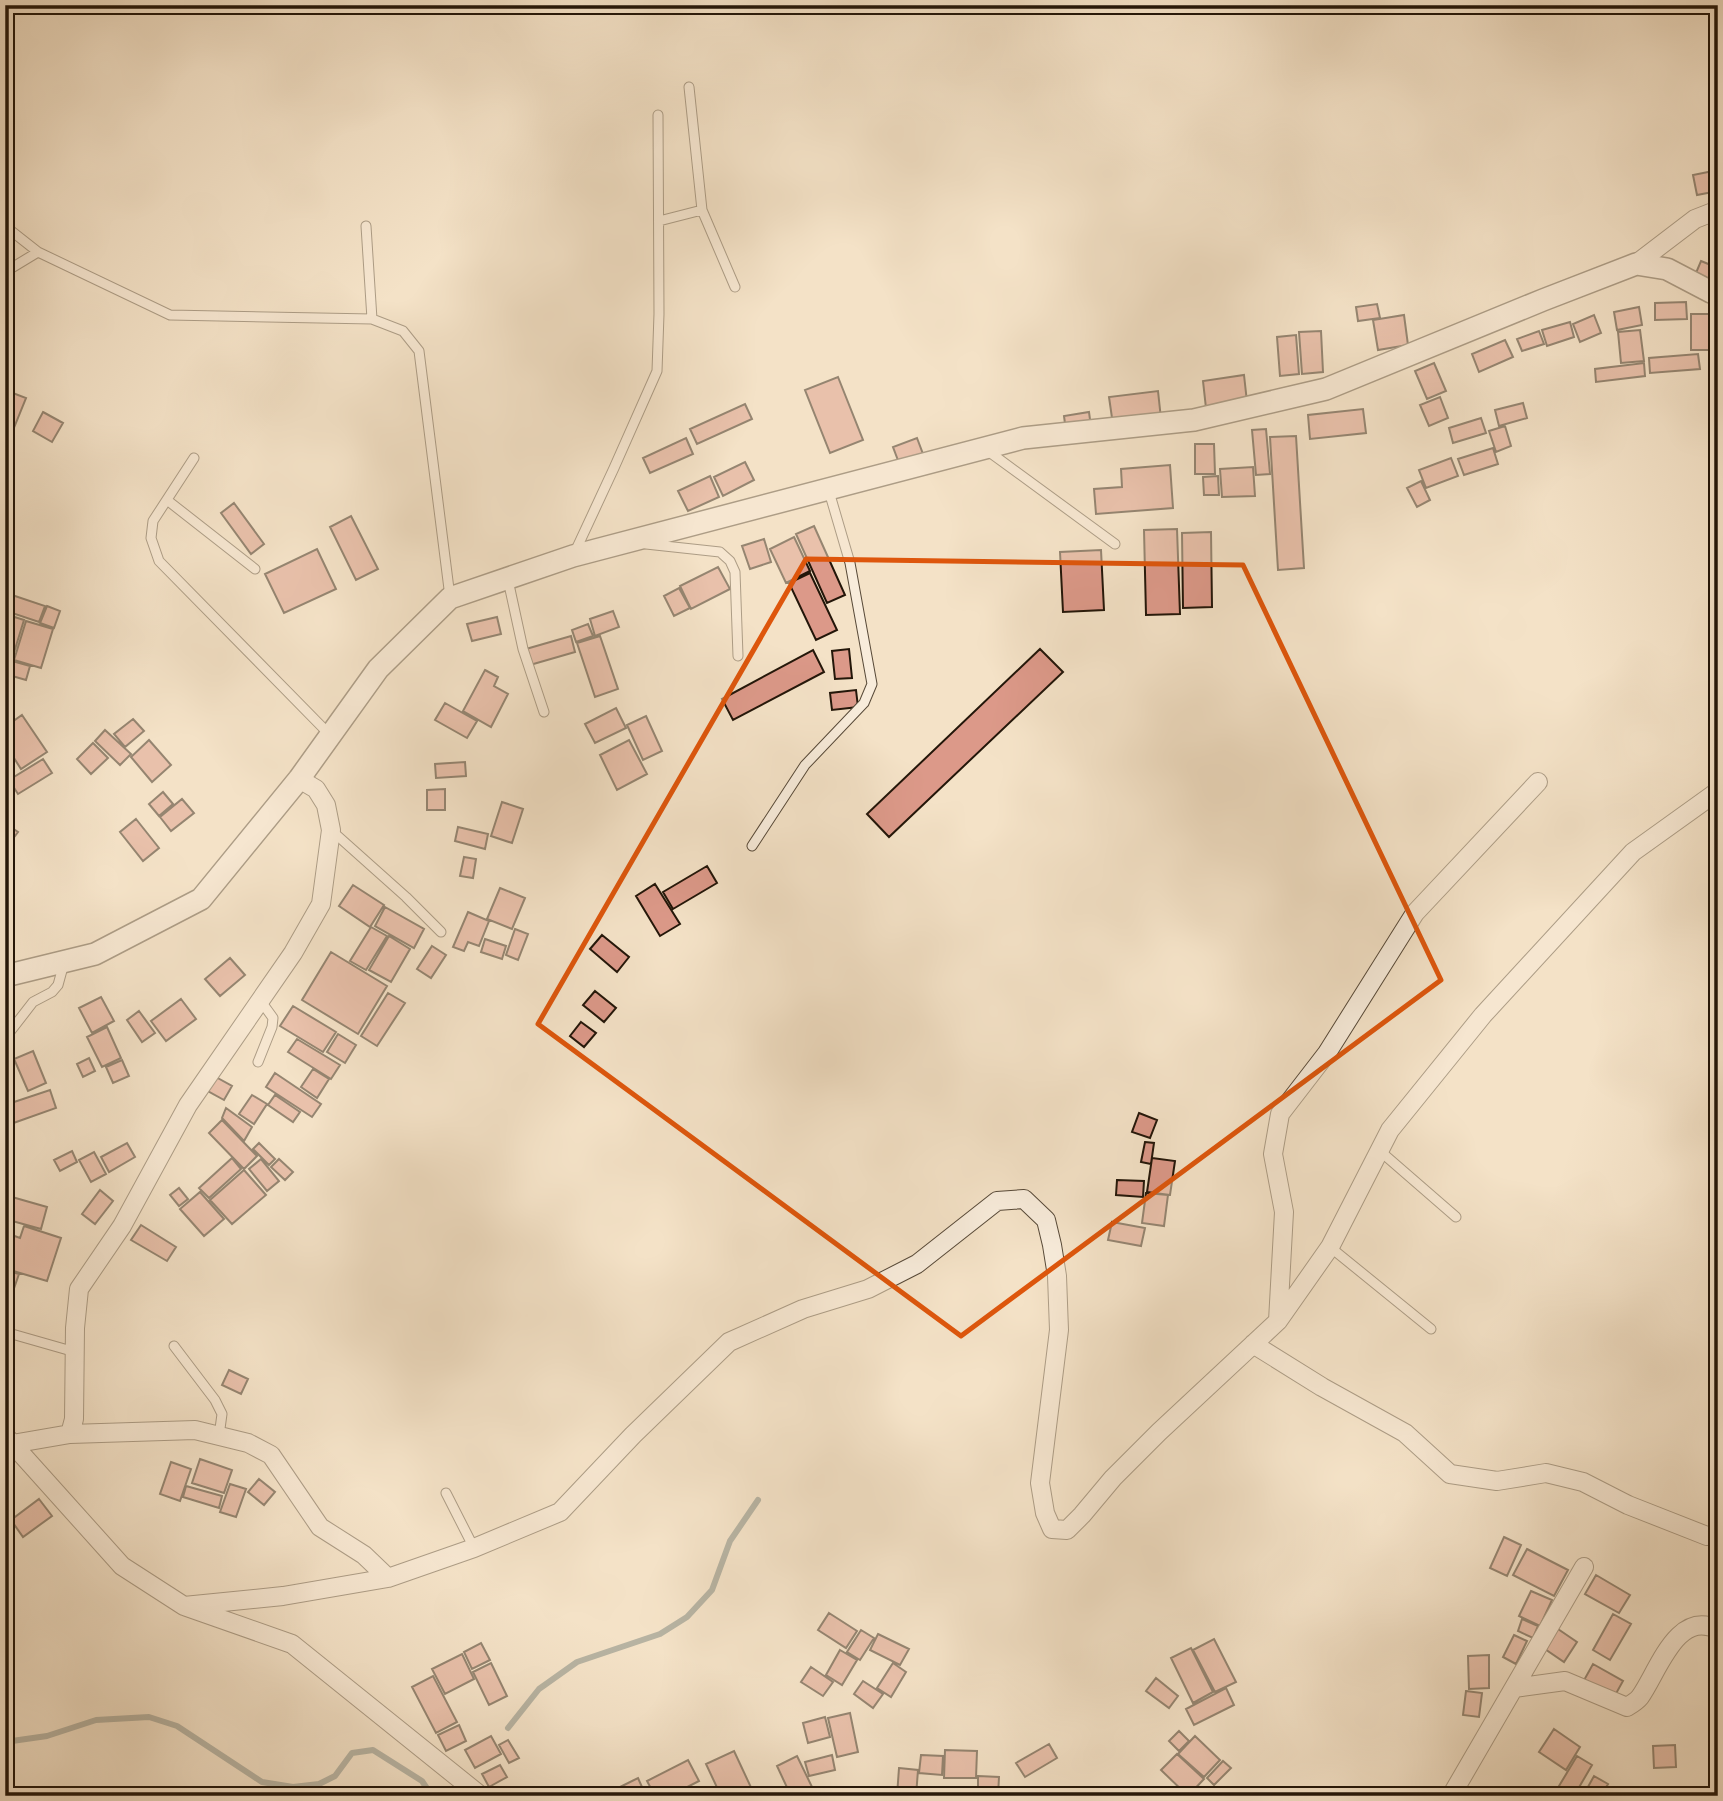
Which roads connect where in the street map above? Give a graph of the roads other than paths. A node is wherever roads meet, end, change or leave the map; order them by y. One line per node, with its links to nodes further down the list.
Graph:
1 (689, 87): 3 (lane)
2 (658, 115): 5 (lane)
3 (702, 210): 5 (lane); 11 (lane)
4 (1718, 210): 9 (street)
5 (659, 221): 20 (lane)
6 (5, 226): 8 (lane)
7 (366, 226): 13 (lane)
8 (38, 252): 10 (lane); 13 (lane)
9 (1636, 264): 12 (street); 14 (street)
10 (5, 272)
11 (735, 287)
12 (1718, 293)
13 (372, 318): 23 (lane)
14 (984, 448): 16 (street); 19 (lane)
15 (194, 458): 17 (lane)
16 (828, 488): 18 (street); 31 (lane)
17 (167, 500): 21 (lane); 26 (lane)
18 (630, 542): 20 (street); 24 (lane)
19 (1115, 544)
20 (573, 556): 22 (street)
21 (255, 569)
22 (508, 578): 23 (street); 25 (lane)
23 (450, 598): 26 (street)
24 (738, 656)
25 (544, 712)
26 (330, 735): 27 (street)
27 (299, 779): 30 (street); 33 (street)
28 (1538, 782): 41 (street)
29 (1718, 790): 38 (street)
30 (331, 830): 32 (lane); 35 (street)
31 (752, 846)
32 (441, 933)
33 (64, 961): 34 (street); 36 (lane)
34 (5, 976)
35 (260, 1000): 37 (lane); 46 (street)
36 (9, 1033)
37 (258, 1062)
38 (1380, 1151): 39 (lane); 40 (street)
39 (1455, 1217)
40 (1329, 1247): 41 (street); 42 (lane)
41 (1278, 1321): 44 (street)
42 (1431, 1329)
43 (5, 1332): 46 (lane)
44 (1253, 1344): 51 (street); 52 (street)
45 (174, 1346): 48 (lane)
46 (75, 1352): 47 (street)
47 (70, 1434): 48 (street); 49 (street)
48 (219, 1436): 54 (street)
49 (9, 1440): 55 (street)
50 (446, 1493): 52 (lane)
51 (1707, 1536)
52 (474, 1548): 54 (street)
53 (1584, 1567): 57 (street)
54 (388, 1578): 55 (street)
55 (184, 1606): 58 (street)
56 (1718, 1630): 57 (street)
57 (1514, 1688): 59 (street)
58 (481, 1796)
59 (1451, 1796)

